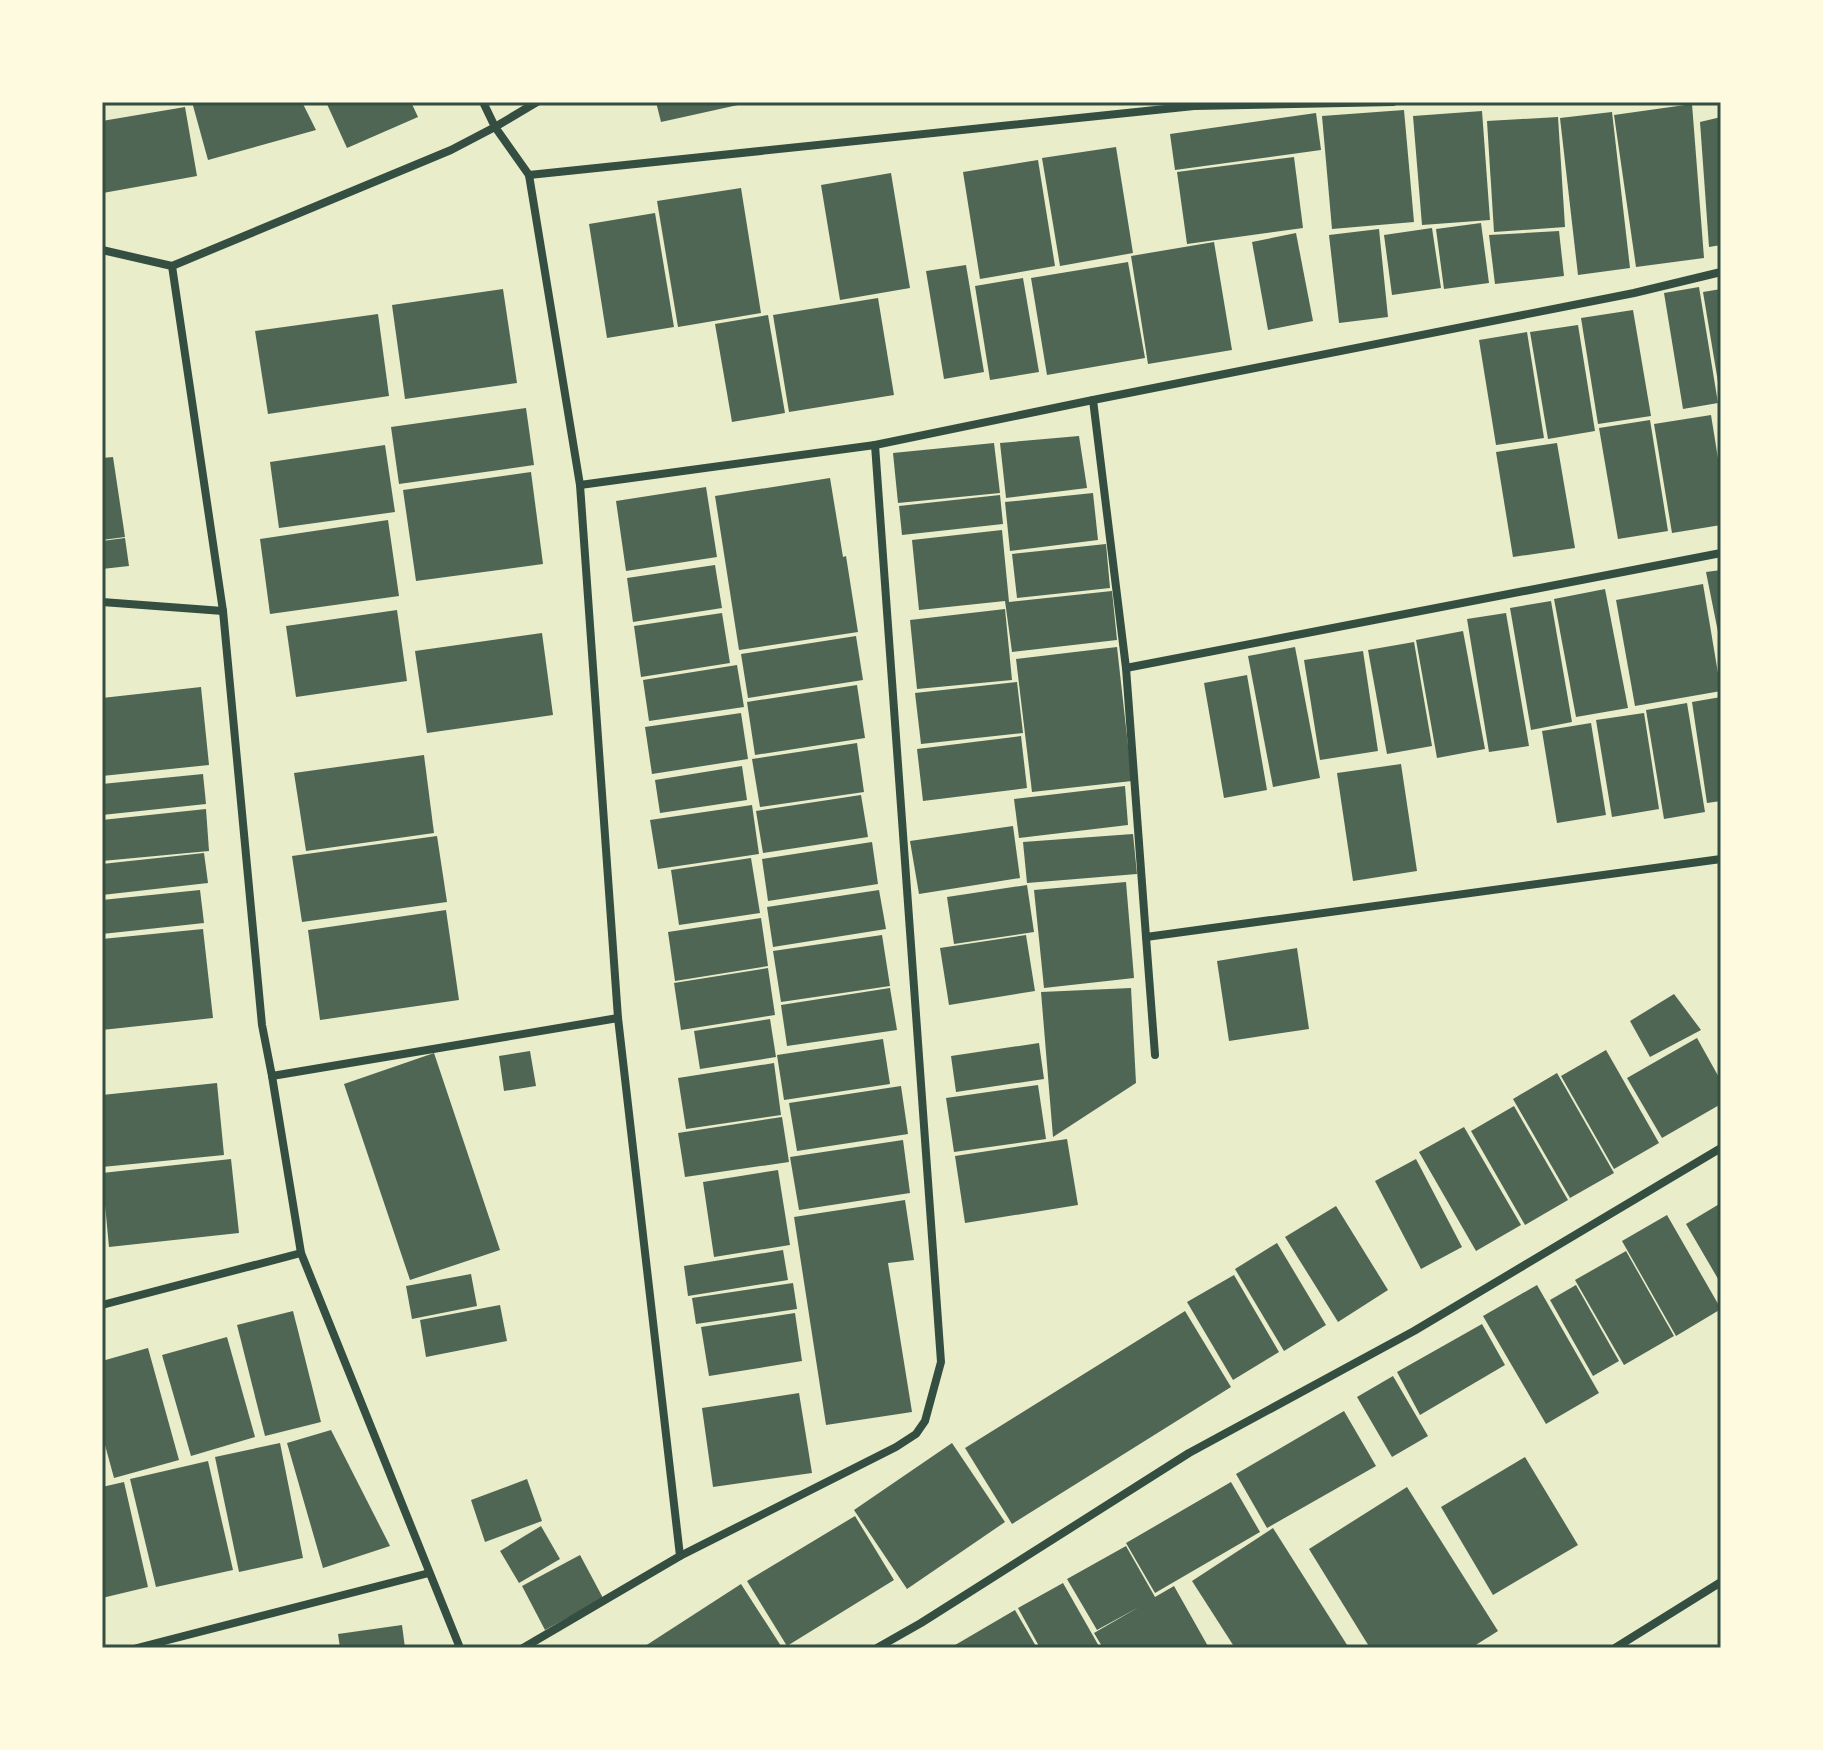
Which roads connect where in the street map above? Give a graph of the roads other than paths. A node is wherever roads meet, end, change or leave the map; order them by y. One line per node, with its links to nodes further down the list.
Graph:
1 (483, 102): 4 (street)
2 (537, 102): 4 (street)
3 (1393, 102): 5 (street)
4 (495, 127): 5 (street); 7 (street)
5 (529, 175): 11 (street)
6 (102, 250): 7 (street)
7 (172, 266): 14 (street)
8 (1721, 272): 9 (street)
9 (1093, 400): 10 (street); 15 (street)
10 (875, 445): 11 (street); 24 (street)
11 (580, 485): 18 (street)
12 (1721, 553): 15 (street)
13 (102, 602): 14 (street)
14 (223, 611): 20 (street)
15 (1126, 668): 17 (street)
16 (1721, 859): 17 (street)
17 (1146, 937): 19 (street)
18 (618, 1018): 20 (street); 24 (street)
19 (1155, 1055)
20 (272, 1076): 22 (street)
21 (1721, 1148): 30 (street)
22 (301, 1253): 23 (street); 25 (street)
23 (102, 1305)
24 (680, 1556): 29 (street)
25 (429, 1573): 27 (street); 28 (street)
26 (1721, 1582): 31 (street)
27 (137, 1648)
28 (460, 1648)
29 (523, 1648)
30 (877, 1648)
31 (1615, 1648)

